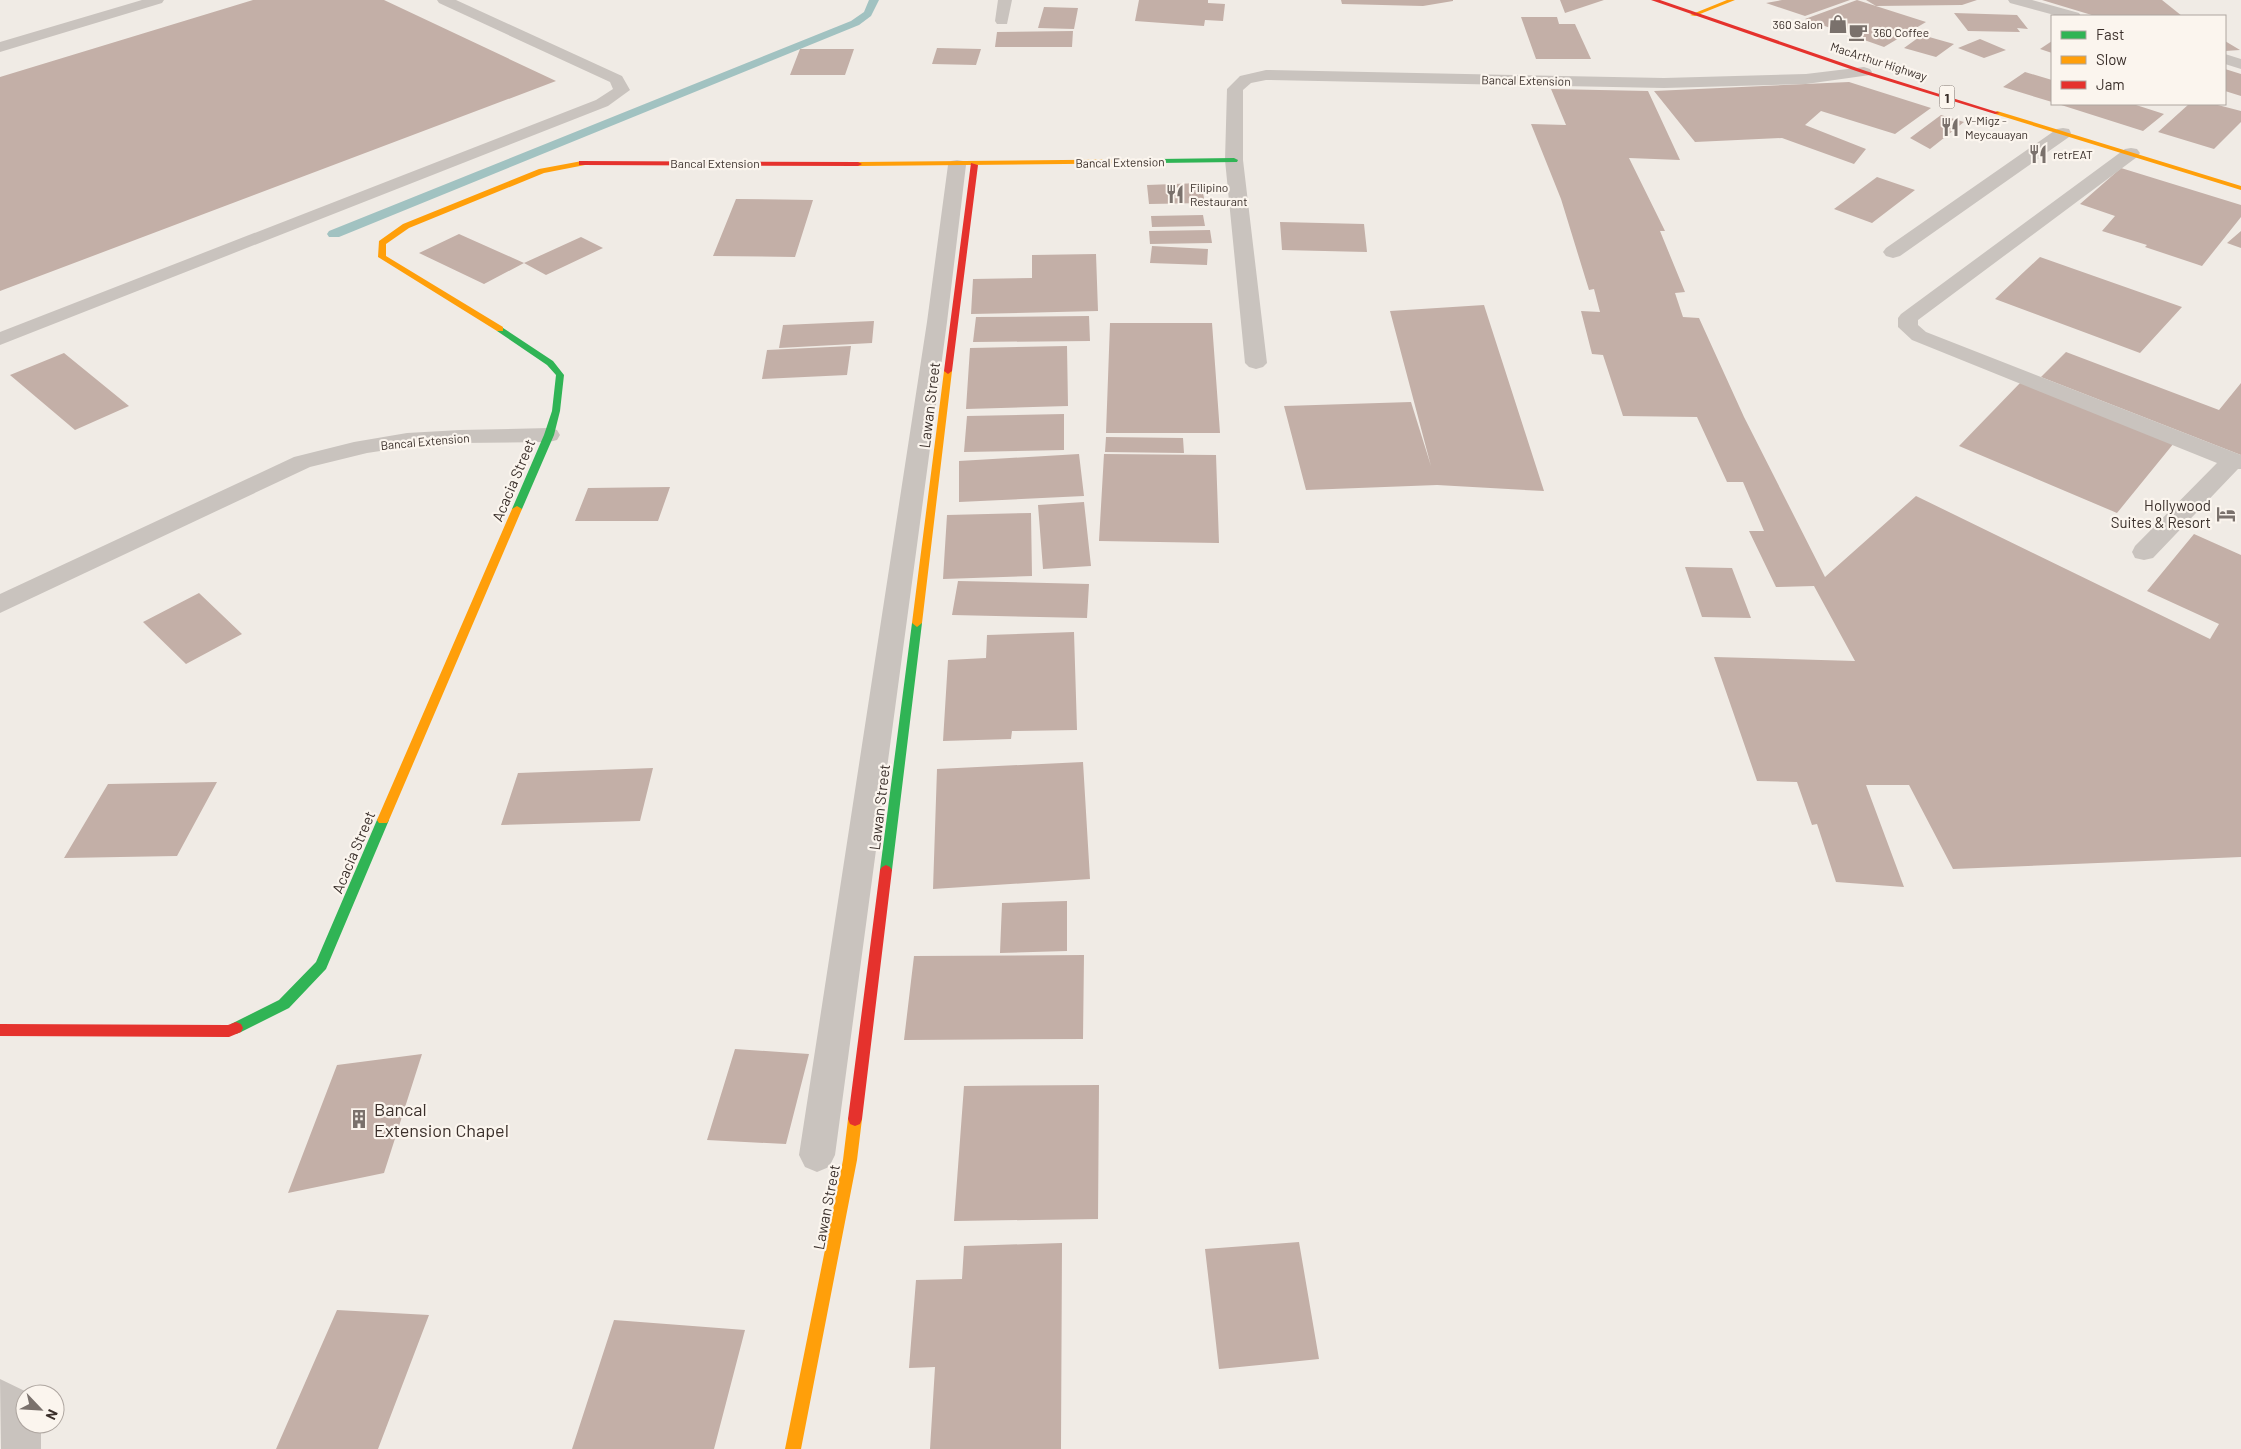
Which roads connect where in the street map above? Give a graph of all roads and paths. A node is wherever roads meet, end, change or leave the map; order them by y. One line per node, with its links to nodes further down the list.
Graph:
1 (158, 0): 10 (street)
2 (444, 0): 20 (street)
3 (1005, 0): 9 (street)
4 (1654, 0): 7 (main road, MacArthur Highway / 1)
5 (1732, 0): 7 (main road)
6 (2016, 0): 8 (street)
7 (1694, 15): 13 (main road, MacArthur Highway / 1)
8 (2070, 15)
9 (1002, 21)
10 (0, 46)
11 (2226, 59): 12 (street)
12 (2241, 64)
13 (1864, 72): 14 (main road, MacArthur Highway / 1); 16 (street, Bancal Extension)
14 (2063, 133): 15 (main road, MacArthur Highway / 1); 19 (street)
15 (2131, 153): 18 (main road, MacArthur Highway / 1); 23 (street)
16 (1234, 160): 17 (main road, Bancal Extension); 21 (street)
17 (965, 165): 22 (main road, Bancal Extension); 27 (street); 30 (main road, Lawan Street)
18 (2241, 188)
19 (1893, 252)
20 (0, 340)
21 (1256, 363)
22 (549, 435): 25 (street, Bancal Extension); 26 (main road, Acacia Street)
23 (2237, 461): 24 (street)
24 (2144, 552)
25 (0, 604)
26 (0, 1030)
27 (817, 1155)
28 (0, 1399): 29 (street)
29 (21, 1449)
30 (793, 1449)

